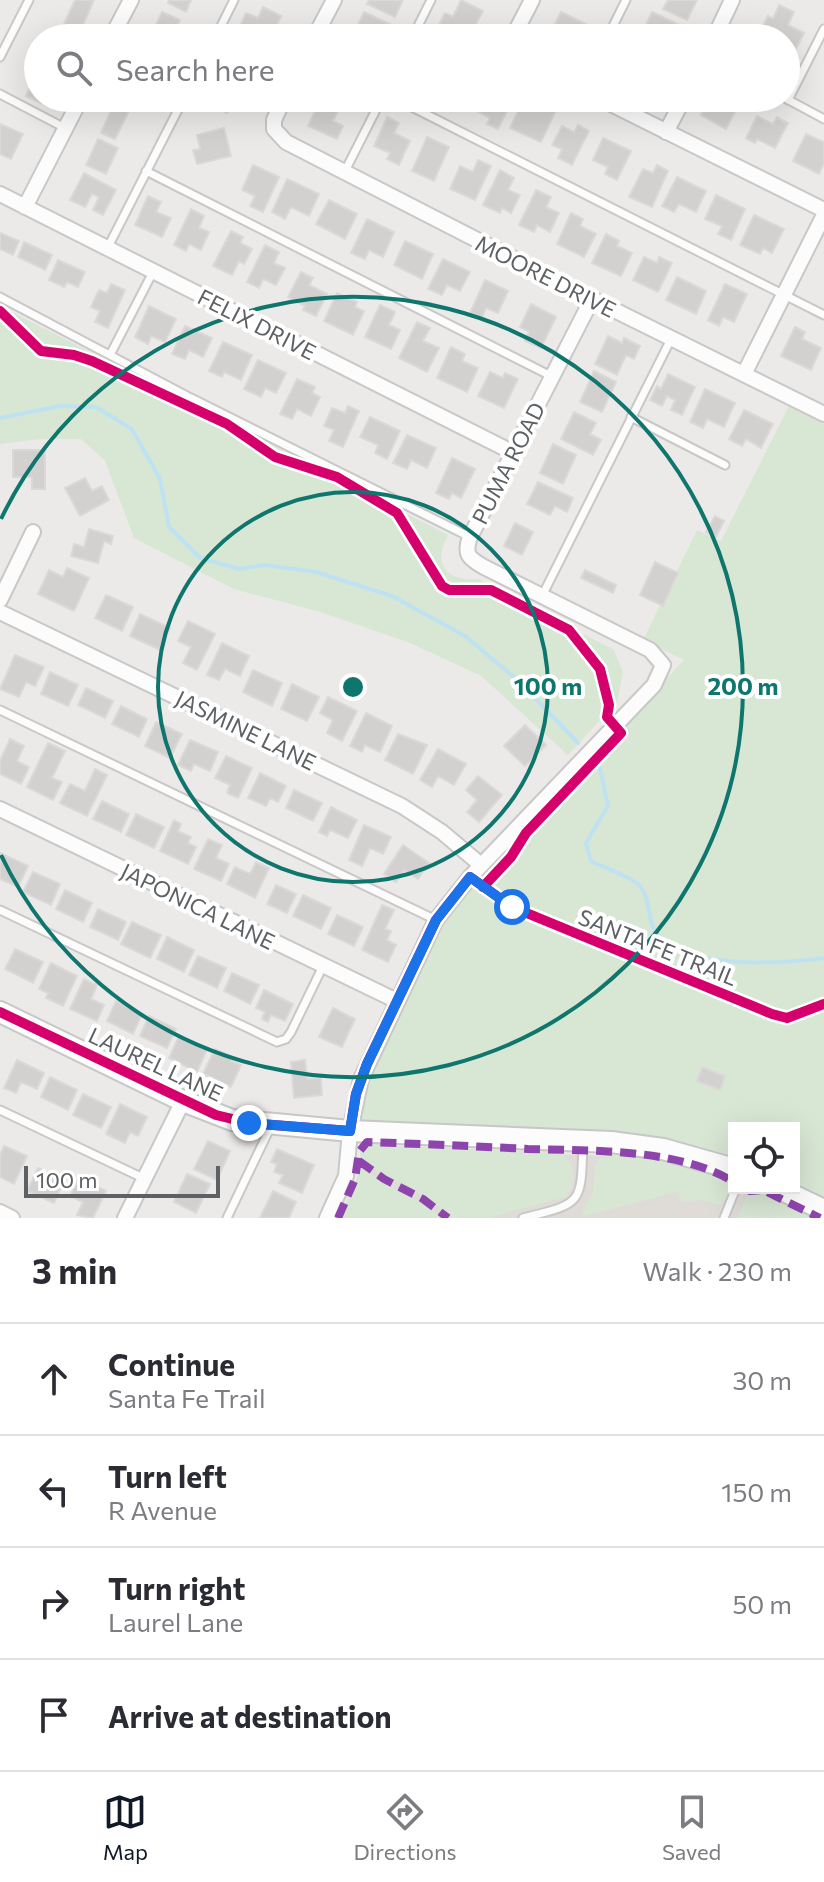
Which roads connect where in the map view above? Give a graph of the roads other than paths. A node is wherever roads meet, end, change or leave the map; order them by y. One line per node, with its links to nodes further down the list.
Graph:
1 (29, 0): 17 (lane)
2 (131, 0): 9 (street)
3 (234, 0): 10 (lane)
4 (334, 0): 11 (street)
5 (431, 0): 12 (lane)
6 (532, 0): 13 (street)
7 (626, 0): 14 (lane)
8 (732, 0): 15 (street)
9 (118, 24)
10 (222, 24)
11 (321, 24)
12 (419, 24)
13 (520, 24)
14 (614, 24)
15 (721, 24)
16 (824, 29): 18 (lane)
17 (0, 57)
18 (800, 73)
19 (0, 94): 20 (lane)
20 (24, 106)
21 (800, 106): 30 (lane)
22 (35, 112): 31 (lane)
23 (74, 112): 31 (street)
24 (177, 112): 33 (lane)
25 (278, 112): 34 (street, MOORE DRIVE)
26 (375, 112): 34 (lane)
27 (422, 112): 40 (lane)
28 (627, 112): 32 (street)
29 (677, 112): 32 (street)
30 (824, 119)
31 (66, 128): 36 (street)
32 (666, 132): 37 (street)
33 (146, 171): 38 (lane); 47 (lane)
34 (345, 173): 42 (street, MOORE DRIVE)
35 (0, 194): 36 (street, FELIX DRIVE)
36 (25, 207): 38 (street, FELIX DRIVE)
37 (824, 212): 40 (street)
38 (107, 249): 39 (street, FELIX DRIVE)
39 (153, 272): 45 (lane); 50 (street, FELIX DRIVE)
40 (784, 295): 43 (lane); 46 (street)
41 (0, 297): 45 (lane)
42 (592, 299): 44 (street, MOORE DRIVE); 47 (street, PUMA ROAD)
43 (824, 315)
44 (671, 339): 46 (street, MOORE DRIVE); 49 (lane)
45 (110, 355): 53 (lane)
46 (744, 374): 48 (street, MOORE DRIVE)
47 (551, 376): 50 (street, PUMA ROAD)
48 (824, 414)
49 (631, 417): 51 (lane); 54 (lane)
50 (514, 453): 53 (street, PUMA ROAD)
51 (725, 465)
52 (33, 532): 55 (street)
53 (470, 537): 54 (street, PUMA ROAD)
54 (542, 596): 59 (street, PUMA ROAD)
55 (0, 600)
56 (0, 612): 59 (street, JASMINE LANE)
57 (0, 710): 61 (lane)
58 (0, 809): 62 (street, JAPONICA LANE)
59 (481, 865): 61 (street)
60 (0, 910): 62 (lane)
61 (436, 920): 63 (street)
62 (323, 966): 63 (street, JAPONICA LANE)
63 (397, 1001): 68 (street)
64 (0, 1012): 65 (street, LAUREL LANE)
65 (183, 1101): 67 (street, LAUREL LANE); 71 (street)
66 (0, 1110): 71 (lane)
67 (271, 1125): 68 (street, LAUREL LANE); 78 (lane)
68 (350, 1131): 69 (street, LAUREL LANE); 79 (street)
69 (583, 1141): 70 (street, LAUREL LANE); 80 (lane)
70 (728, 1167)
71 (145, 1179): 77 (street)
72 (734, 1194): 81 (lane)
73 (791, 1194): 74 (street)
74 (824, 1210)
75 (0, 1212): 76 (street)
76 (12, 1218)
77 (125, 1218)
78 (227, 1218)
79 (327, 1218)
80 (523, 1218)
81 (724, 1218)

